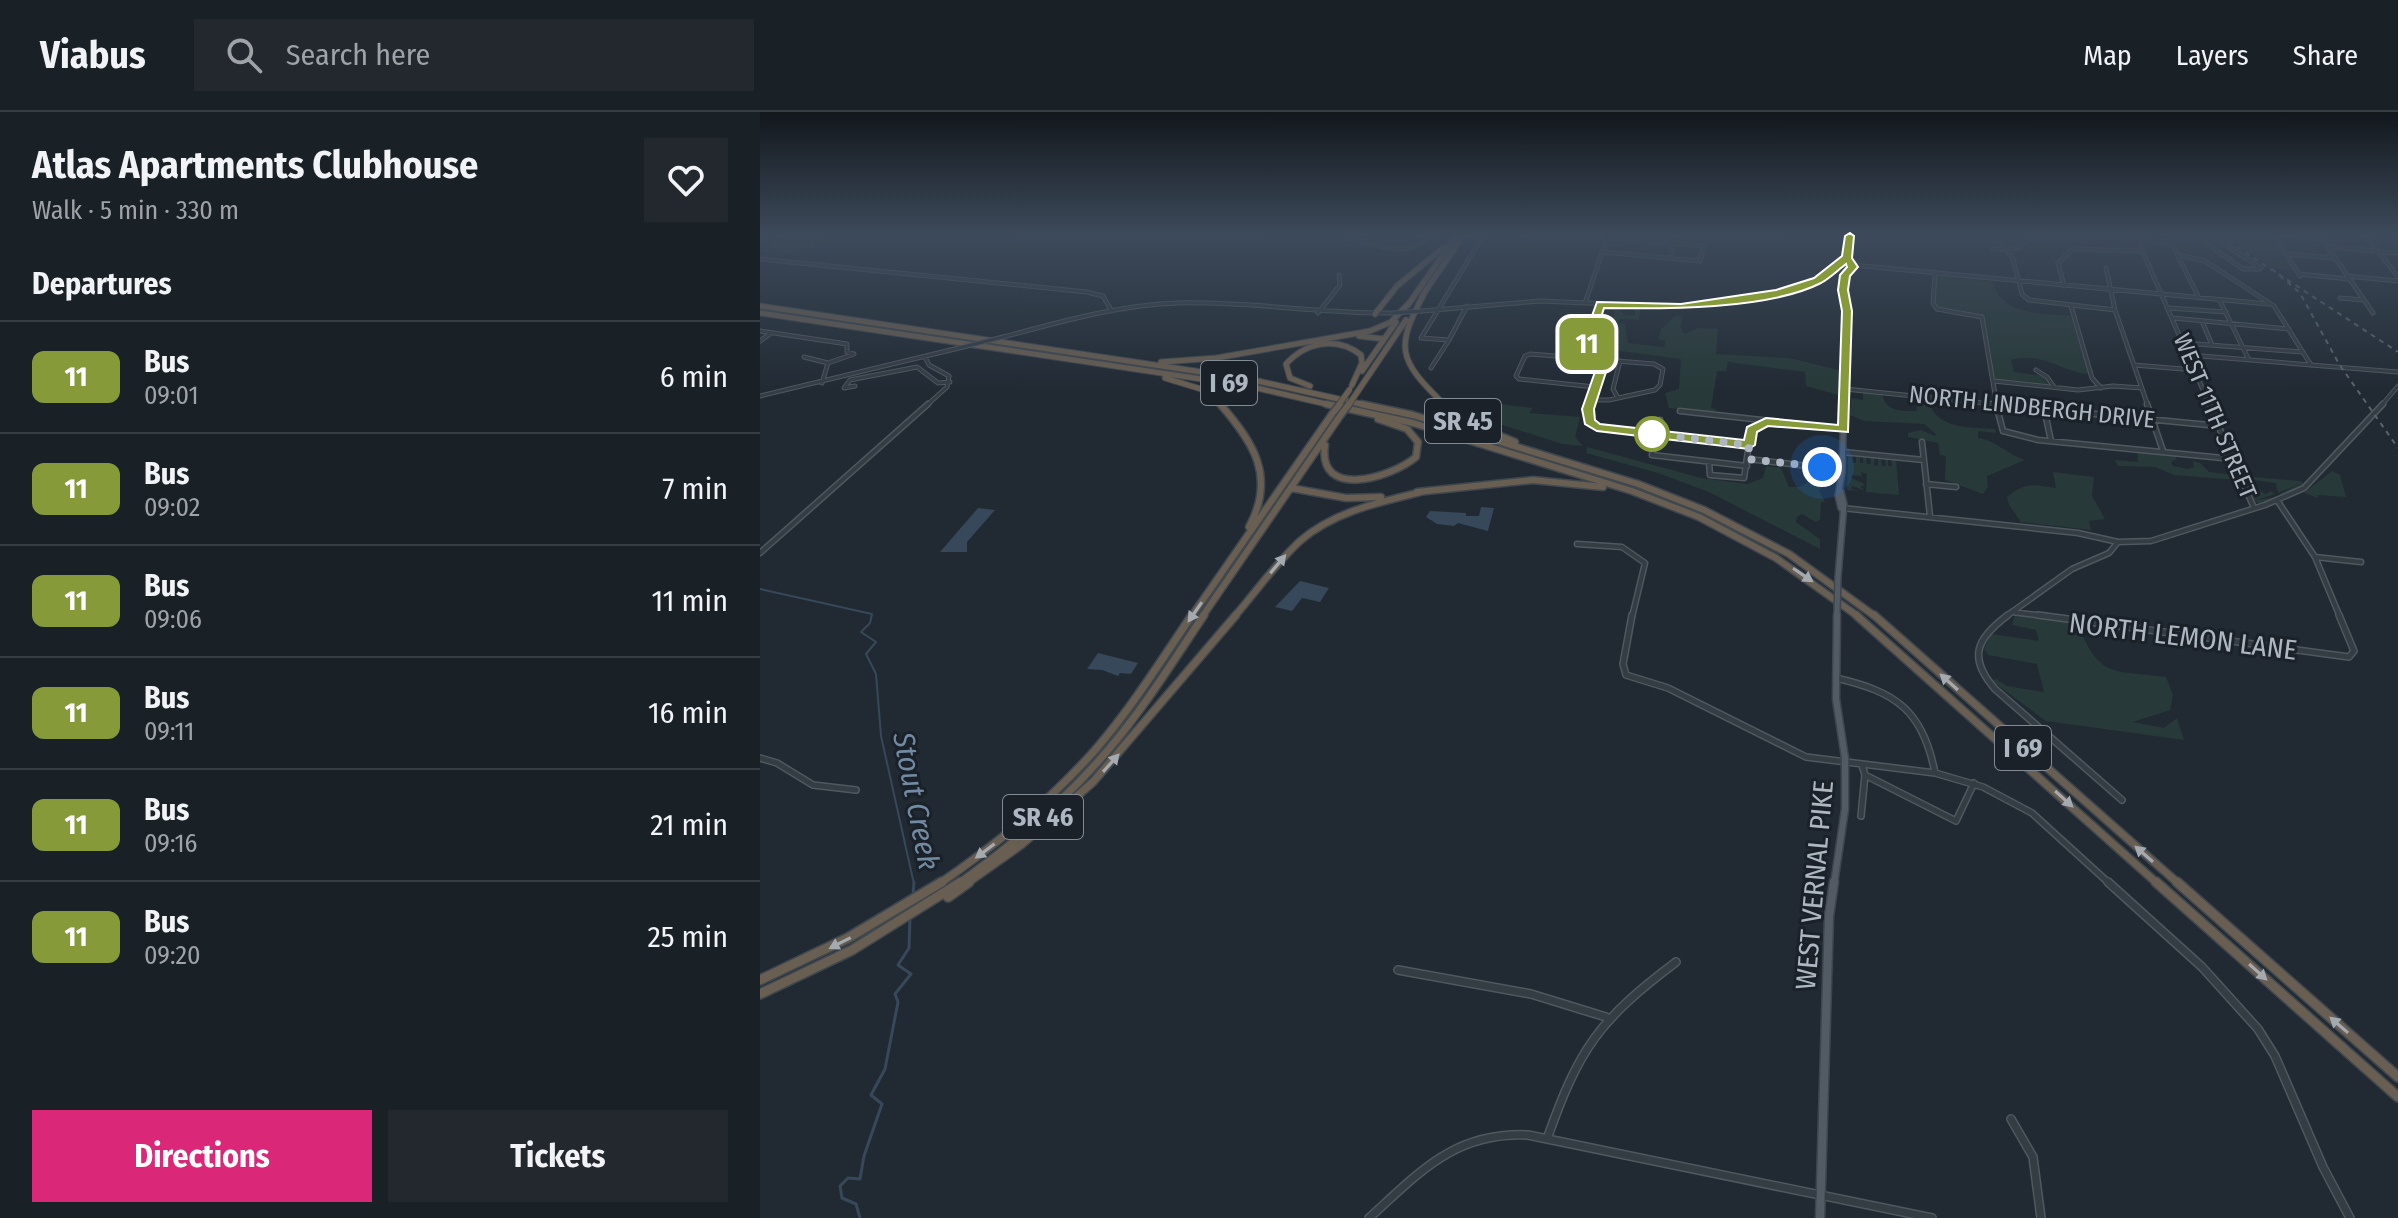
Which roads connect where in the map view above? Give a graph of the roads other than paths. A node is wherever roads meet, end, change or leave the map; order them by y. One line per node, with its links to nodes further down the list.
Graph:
1 (1041, 288): 33 (street)
2 (1338, 288): 37 (street)
3 (1396, 288): 39 (highway)
4 (1420, 288): 24 (highway)
5 (1451, 288): 32 (street)
6 (1590, 288): 25 (street)
7 (1799, 288): 26 (street)
8 (1848, 288): 80 (main road, WEST VERNAL PIKE)
9 (1934, 288): 70 (street)
10 (2020, 288): 30 (street)
11 (2071, 288): 18 (street)
12 (2111, 288): 18 (street)
13 (2160, 288): 19 (street, WEST 11TH STREET)
14 (2194, 288): 20 (street)
15 (2244, 288): 27 (street)
16 (2355, 288): 23 (street)
17 (1426, 290): 52 (highway, SR 46); 107 (highway, SR 45)
18 (2112, 291): 19 (street); 34 (street)
19 (2163, 295): 20 (street); 31 (street, WEST 11TH STREET)
20 (2199, 298): 22 (street)
21 (2340, 298): 23 (street)
22 (2219, 300): 27 (street); 35 (street)
23 (2364, 300): 38 (street)
24 (1410, 302): 46 (highway); 47 (highway)
25 (1585, 303): 26 (street); 29 (street)
26 (1600, 304): 60 (street)
27 (2268, 304): 43 (street)
28 (760, 306): 55 (highway, I 69)
29 (1467, 306): 32 (street); 48 (street)
30 (2071, 306): 34 (street); 78 (street)
31 (2169, 308): 35 (street); 40 (street, WEST 11TH STREET)
32 (1438, 309): 39 (street, bridge); 48 (street)
33 (1111, 310): 37 (street); 58 (street, bridge)
34 (2115, 310): 64 (street)
35 (2226, 312): 42 (street)
36 (760, 313): 59 (highway, I 69)
37 (1318, 313): 39 (street)
38 (2373, 313)
39 (1375, 314)
40 (2173, 318): 41 (street); 50 (street, WEST 11TH STREET)
41 (2202, 321): 42 (street); 51 (street)
42 (2232, 324): 43 (street); 53 (street)
43 (2290, 330): 54 (street)
44 (760, 331): 45 (street)
45 (772, 332): 49 (street); 63 (street)
46 (1384, 339): 47 (highway); 52 (highway); 77 (highway)
47 (1319, 340): 55 (highway)
48 (1449, 340): 66 (street)
49 (760, 341)
50 (2184, 343): 51 (street); 56 (street, WEST 11TH STREET)
51 (2212, 345): 53 (street)
52 (1387, 348): 77 (highway, SR 46)
53 (2243, 348): 54 (street); 61 (street)
54 (2303, 352): 65 (street)
55 (1076, 353): 87 (highway, I 69)
56 (2189, 355): 61 (street); 68 (street, WEST 11TH STREET)
57 (804, 357): 63 (street)
58 (925, 357): 71 (street); 72 (street)
59 (1061, 358): 81 (highway, I 69); 123 (highway)
60 (1597, 360): 62 (street); 75 (street); 75 (street)
61 (2249, 360): 65 (street)
62 (1621, 361): 83 (street); 83 (street)
63 (828, 363): 72 (street)
64 (2134, 365): 68 (street); 79 (street)
65 (2312, 366): 69 (street)
66 (1431, 368)
67 (2036, 370): 76 (street)
68 (2195, 370): 93 (street, WEST 11TH STREET)
69 (2398, 372)
70 (1994, 381): 76 (street); 85 (street)
71 (950, 382): 73 (street); 120 (street)
72 (822, 383): 82 (street)
73 (855, 386)
74 (2398, 386): 113 (street)
75 (1595, 387): 84 (street)
76 (2054, 387): 78 (street)
77 (1353, 388): 87 (highway); 89 (highway, SR 46, bridge); 108 (highway, bridge)
78 (2101, 388): 79 (street)
79 (2142, 388): 90 (street)
80 (1845, 389): 85 (street, NORTH LINDBERGH DRIVE); 94 (main road, WEST VERNAL PIKE)
81 (1295, 395): 89 (highway); 116 (highway, I 69)
82 (760, 396)
83 (1618, 398): 84 (street)
84 (1591, 400): 95 (street)
85 (1997, 404): 86 (street, NORTH LINDBERGH DRIVE); 96 (street)
86 (2044, 408): 90 (street, NORTH LINDBERGH DRIVE); 96 (street)
87 (1396, 411): 107 (highway, I 69)
88 (1680, 411): 92 (street)
89 (1339, 418): 111 (highway, SR 46)
90 (2153, 419): 93 (street, NORTH LINDBERGH DRIVE); 99 (street)
91 (1660, 420): 95 (street)
92 (1763, 423): 94 (street); 98 (street)
93 (2219, 426): 102 (street, WEST 11TH STREET)
94 (1844, 429): 100 (main road, WEST VERNAL PIKE)
95 (1657, 434): 98 (street); 104 (street)
96 (2051, 441): 99 (street)
97 (1922, 442): 103 (street)
98 (1749, 445): 101 (street)
99 (2163, 451): 102 (street)
100 (1843, 452): 103 (street); 106 (main road, WEST VERNAL PIKE)
101 (1748, 459): 105 (street); 106 (street)
102 (2233, 459): 115 (street, WEST 11TH STREET)
103 (1924, 460): 109 (street)
104 (1709, 462): 105 (street); 105 (street)
105 (1747, 466)
106 (1842, 470): 114 (main road, WEST VERNAL PIKE)
107 (1611, 476): 140 (highway, I 69, one-way to 107)
108 (1287, 479): 111 (highway); 123 (highway, SR 46)
109 (1926, 484): 110 (street); 117 (street)
110 (1956, 487)
111 (1291, 488): 112 (highway, SR 45); 134 (highway, SR 46)
112 (1421, 492): 116 (highway, SR 45); 134 (highway, one-way to 112)
113 (2277, 500): 115 (street); 121 (street)
114 (1841, 508): 117 (street); 125 (main road, WEST VERNAL PIKE, bridge)
115 (2254, 508): 118 (street)
116 (1685, 511): 141 (highway, I 69, one-way to 141)
117 (1930, 516): 118 (street)
118 (2118, 542): 124 (street)
119 (1577, 544): 127 (street)
120 (760, 553)
121 (2315, 557): 122 (street); 124 (street, NORTH LEMON LANE)
122 (2361, 562)
123 (1220, 576): 137 (highway, SR 46, one-way to 137)
124 (2012, 612): 132 (street)
125 (1836, 678): 128 (street); 144 (main road, WEST VERNAL PIKE, bridge)
126 (760, 758): 131 (street)
127 (1862, 765): 128 (street); 129 (street)
128 (1935, 773): 130 (street)
129 (1865, 775): 130 (street); 133 (street)
130 (1974, 783): 149 (street)
131 (856, 790)
132 (2122, 800)
133 (1861, 816)
134 (912, 916): 138 (highway, SR 46)
135 (1676, 962): 139 (street)
136 (1398, 970): 139 (street)
137 (760, 980)
138 (760, 994)
139 (1606, 1017): 143 (street)
140 (2398, 1077)
141 (2398, 1097)
142 (2011, 1119): 148 (street)
143 (1547, 1139): 144 (street); 145 (street)
144 (1821, 1194): 146 (main road, WEST VERNAL PIKE); 147 (street)
145 (1369, 1218)
146 (1820, 1218)
147 (1932, 1218)
148 (2041, 1218)
149 (2350, 1218)

